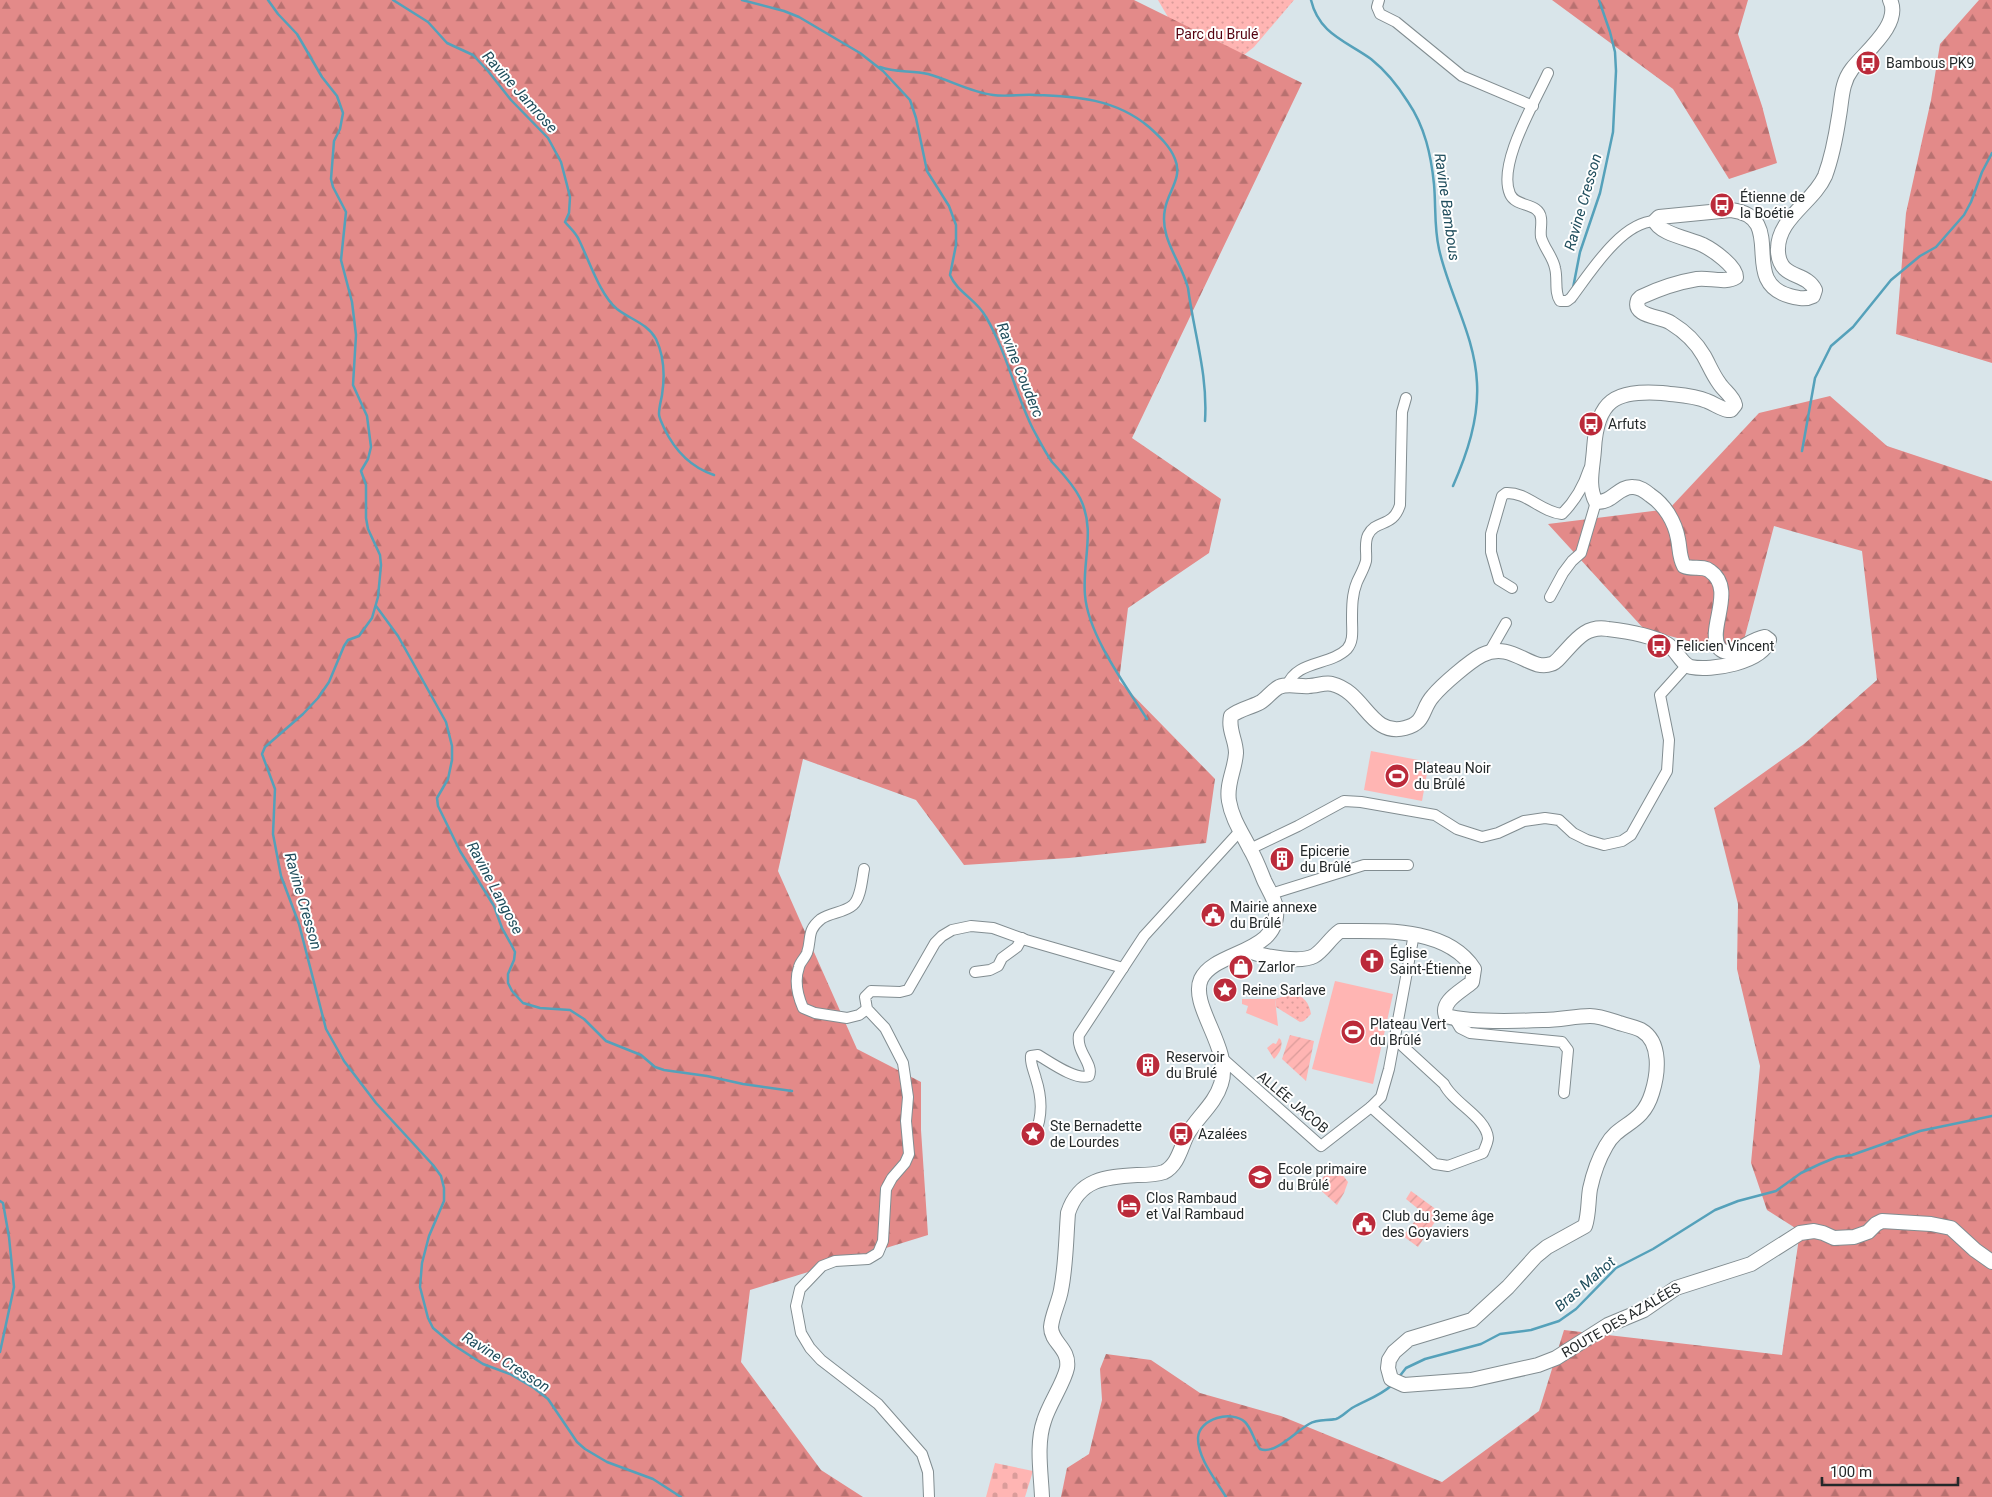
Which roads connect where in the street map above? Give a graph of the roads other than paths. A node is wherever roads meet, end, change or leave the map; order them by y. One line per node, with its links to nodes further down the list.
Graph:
1 (1379, 0): 4 (street)
2 (1890, 0): 5 (main road)
3 (1548, 73): 4 (street)
4 (1533, 106): 5 (street)
5 (1655, 221): 7 (main road)
6 (1406, 398): 14 (street)
7 (1594, 456): 8 (main road); 9 (street)
8 (1596, 502): 10 (street); 13 (main road)
9 (1512, 588)
10 (1550, 598)
11 (1506, 623): 12 (street)
12 (1490, 651): 13 (main road); 14 (main road)
13 (1687, 665): 16 (street)
14 (1287, 686): 15 (main road)
15 (1240, 831): 16 (main road); 23 (street)
16 (1250, 849): 19 (main road)
17 (1408, 865): 19 (street)
18 (864, 869): 25 (street)
19 (1271, 894): 22 (main road)
20 (1414, 934): 22 (main road); 26 (main road); 27 (street, ALLÉE JACOB)
21 (1022, 938): 23 (street); 24 (street); 25 (street)
22 (1250, 949): 28 (main road)
23 (1122, 968): 31 (street)
24 (975, 972)
25 (867, 1009): 33 (street)
26 (1454, 1018): 29 (street); 32 (main road, ROUTE DES AZALÉES)
27 (1395, 1039): 30 (street, ALLÉE JACOB); 30 (street)
28 (1222, 1058): 30 (street, ALLÉE JACOB); 34 (main road)
29 (1564, 1093)
30 (1371, 1108)
31 (1035, 1134)
32 (1992, 1262)
33 (929, 1497)
34 (1042, 1497)

